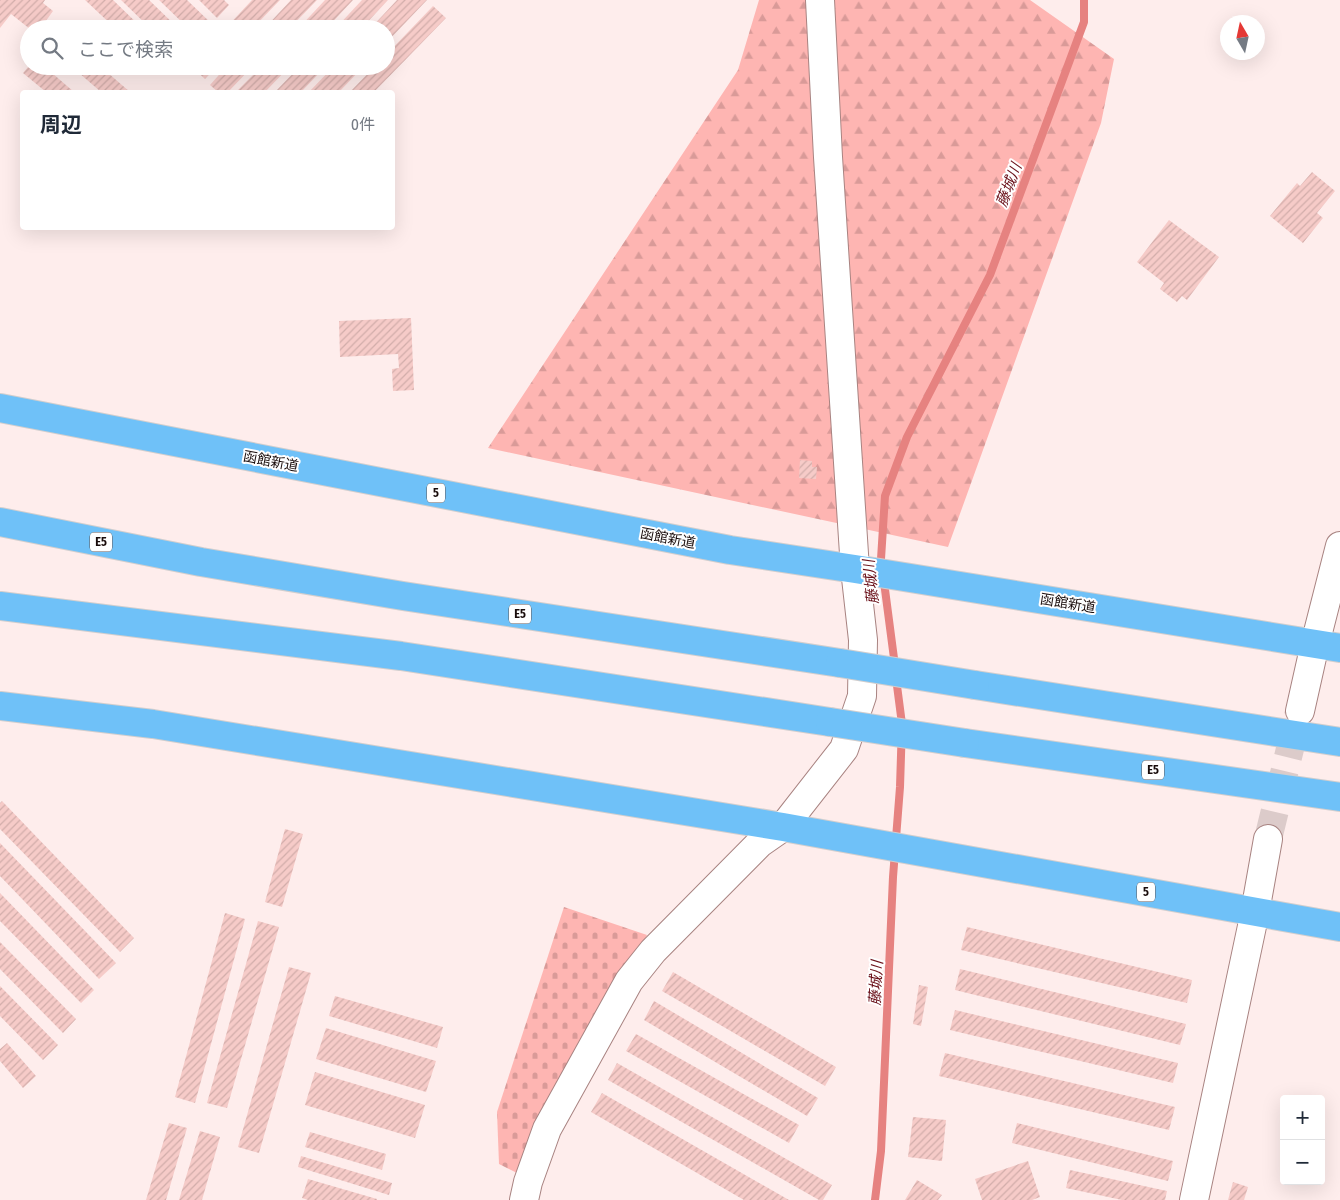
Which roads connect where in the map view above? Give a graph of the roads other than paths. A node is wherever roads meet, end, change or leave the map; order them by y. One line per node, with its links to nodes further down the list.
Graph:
1 (820, 0): 5 (street)
2 (0, 408): 5 (highway, 函館新道 / 5)
3 (0, 522): 10 (highway, E5, bridge)
4 (1340, 546): 7 (street)
5 (865, 570): 7 (highway, 函館新道 / 5); 12 (street)
6 (0, 606): 11 (highway, E5, bridge)
7 (1327, 646): 9 (street)
8 (0, 706): 12 (highway, 5)
9 (1300, 711)
10 (1340, 742)
11 (1340, 796)
12 (783, 827): 14 (highway, 5); 16 (street)
13 (1268, 839): 14 (street)
14 (1256, 912): 15 (highway, 5); 17 (street)
15 (1340, 927)
16 (524, 1200)
17 (1194, 1200)

